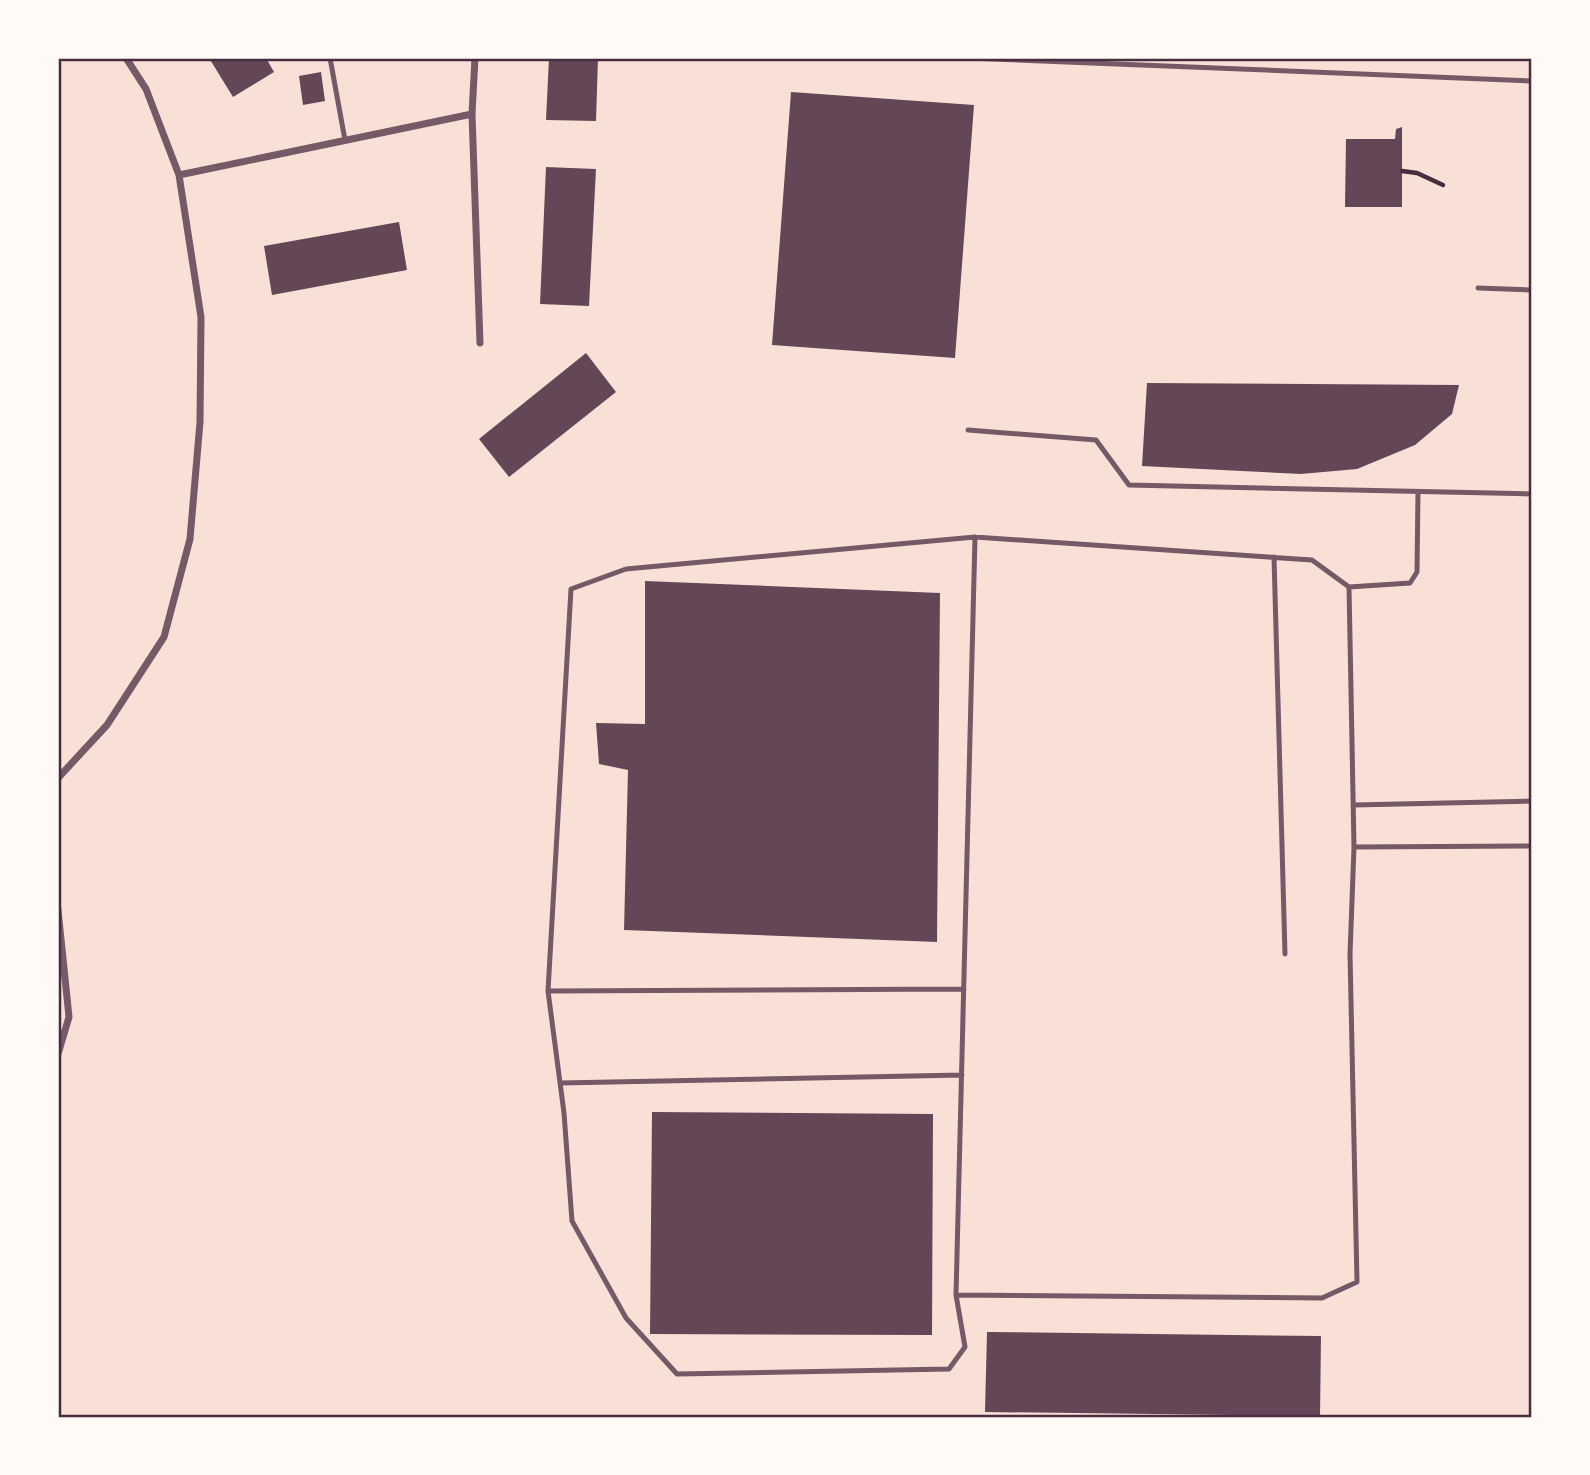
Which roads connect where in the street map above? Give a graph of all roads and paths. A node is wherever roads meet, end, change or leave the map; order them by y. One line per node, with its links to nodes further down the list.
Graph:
1 (126, 58): 10 (street)
2 (330, 58): 8 (lane)
3 (475, 58): 7 (street)
4 (970, 58): 5 (lane)
5 (1003, 58): 6 (lane)
6 (1532, 81)
7 (472, 114): 8 (street); 14 (street)
8 (345, 141): 10 (street)
9 (1402, 171): 11 (path)
10 (179, 175): 21 (street)
11 (1443, 185)
12 (1478, 288): 13 (lane)
13 (1532, 290)
14 (480, 343)
15 (968, 430): 16 (lane)
16 (1418, 492): 17 (lane); 20 (lane)
17 (1532, 494)
18 (975, 537): 19 (lane); 28 (lane); 29 (lane)
19 (1274, 557): 20 (lane); 27 (lane)
20 (1349, 587): 23 (lane)
21 (58, 778)
22 (1532, 802): 23 (lane)
23 (1354, 805): 24 (lane)
24 (1354, 846): 25 (lane); 33 (lane)
25 (1532, 846)
26 (58, 910): 30 (street)
27 (1285, 954)
28 (964, 989): 29 (lane); 31 (lane)
29 (548, 991): 32 (lane)
30 (58, 1054)
31 (962, 1075): 32 (lane); 33 (lane)
32 (560, 1083): 33 (lane)
33 (956, 1295)

